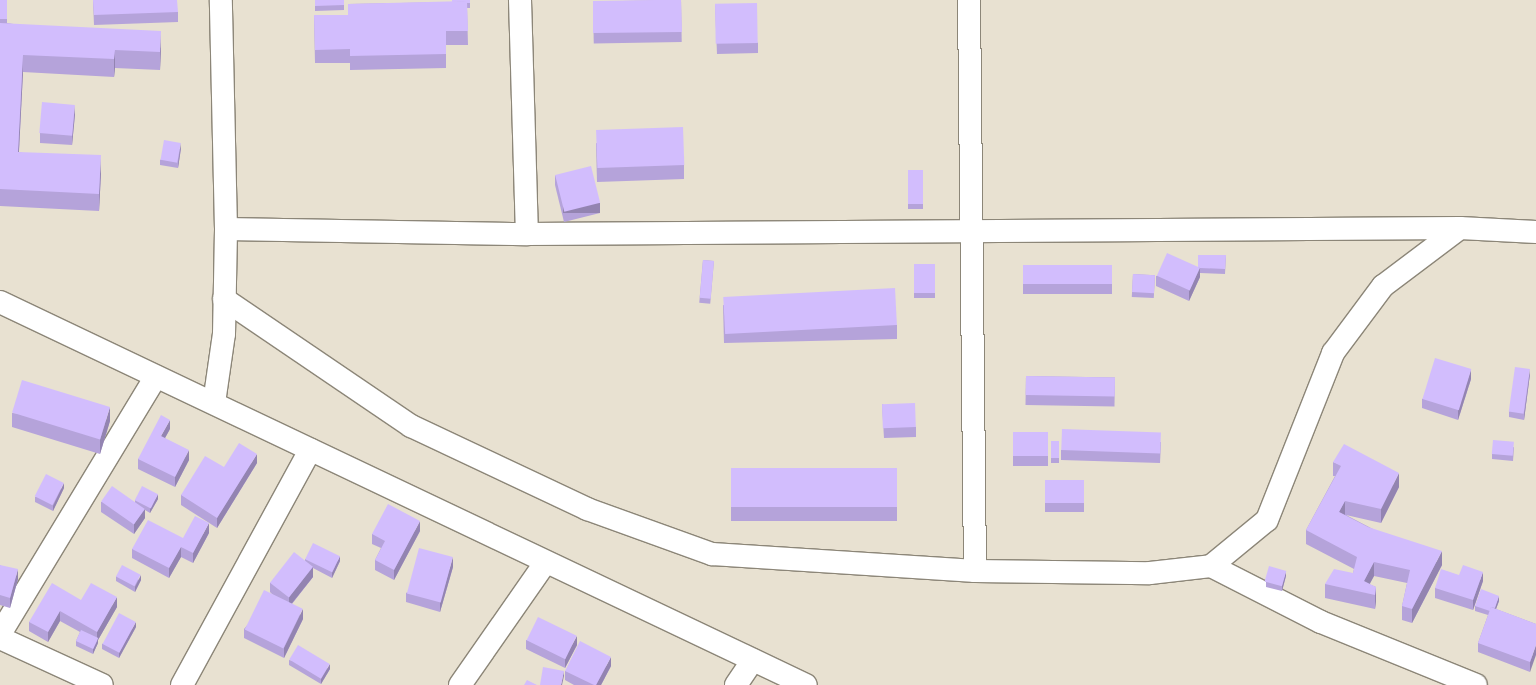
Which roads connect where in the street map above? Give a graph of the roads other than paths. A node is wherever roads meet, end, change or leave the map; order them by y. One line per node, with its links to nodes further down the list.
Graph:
1 (221, 0): 5 (street)
2 (520, 0): 8 (street)
3 (969, 0): 7 (street)
4 (1460, 228): 6 (street); 7 (street); 15 (street)
5 (226, 229): 8 (street); 9 (street)
6 (1536, 232)
7 (971, 233): 8 (street); 16 (street)
8 (527, 234)
9 (224, 299): 12 (street); 16 (street)
10 (0, 302): 11 (street)
11 (156, 376): 12 (street); 17 (street)
12 (214, 403): 13 (street)
13 (310, 450): 14 (street); 21 (street)
14 (545, 563): 19 (street); 22 (street)
15 (1211, 566): 16 (street); 25 (street)
16 (975, 571)
17 (0, 634)
18 (0, 638): 20 (street)
19 (753, 660): 23 (street); 24 (street)
20 (102, 685)
21 (182, 685)
22 (460, 685)
23 (736, 685)
24 (806, 685)
25 (1476, 685)

